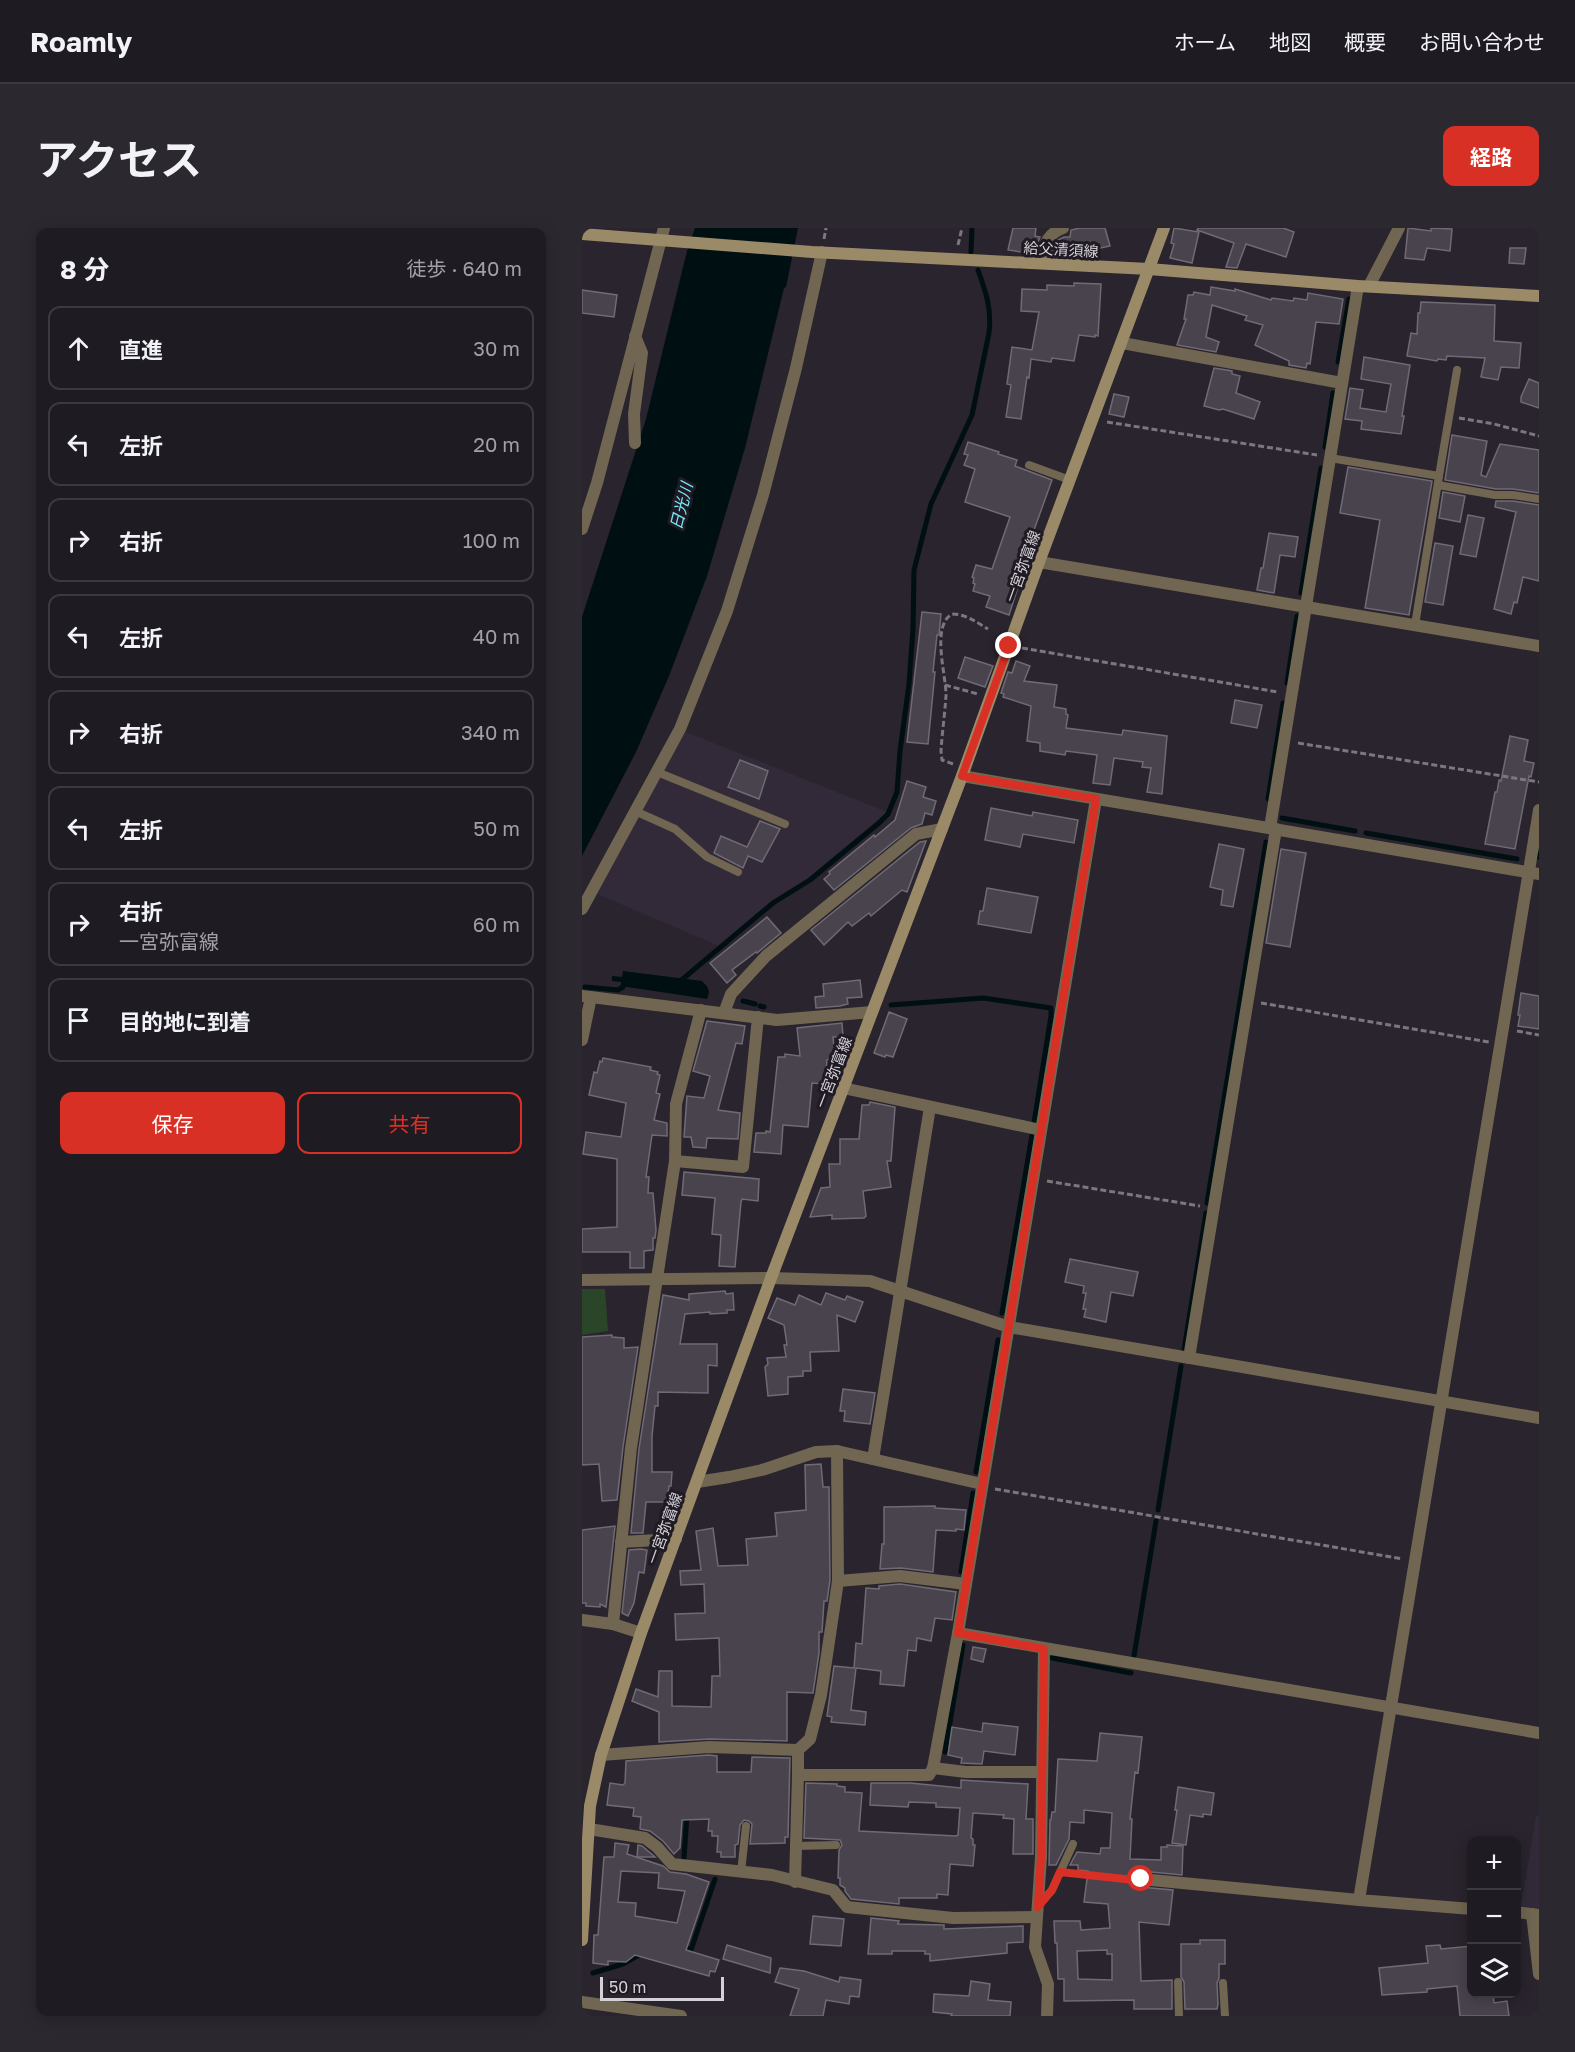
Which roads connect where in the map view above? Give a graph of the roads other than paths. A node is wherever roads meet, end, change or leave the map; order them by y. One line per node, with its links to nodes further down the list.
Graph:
1 (1064, 228): 7 (street)
2 (1164, 228): 8 (main road, 一宮弥富線)
3 (1399, 228): 9 (street)
4 (582, 234): 5 (main road, 給父清須線)
5 (665, 236): 6 (main road, 給父清須線); 11 (street)
6 (817, 252): 7 (main road, 給父清須線); 27 (street)
7 (1039, 263): 8 (main road, 給父清須線)
8 (1149, 269): 9 (main road, 給父清須線); 12 (main road, 一宮弥富線)
9 (1364, 286): 10 (main road, 給父清須線); 14 (street)
10 (1539, 296)
11 (635, 336): 15 (street); 21 (street)
12 (1122, 343): 14 (street); 18 (main road, 一宮弥富線)
13 (1457, 370): 19 (lane)
14 (1342, 383): 16 (street)
15 (635, 443)
16 (1330, 458): 19 (lane); 23 (street)
17 (1029, 465): 18 (lane)
18 (1070, 480): 22 (main road, 一宮弥富線)
19 (1439, 480): 20 (lane); 24 (lane)
20 (1539, 500)
21 (582, 528)
22 (1039, 562): 23 (street); 26 (main road, 一宮弥富線)
23 (1306, 607): 24 (street); 33 (street)
24 (1415, 625): 25 (street)
25 (1539, 646)
26 (964, 771): 28 (street); 32 (main road, 一宮弥富線)
27 (657, 772): 30 (street); 31 (lane)
28 (1096, 799): 33 (street); 45 (street)
29 (1539, 810): 35 (street)
30 (635, 811): 34 (lane); 36 (street)
31 (785, 824)
32 (942, 829): 39 (main road, 一宮弥富線); 40 (street)
33 (1273, 829): 35 (street); 52 (street)
34 (738, 872)
35 (1534, 873): 53 (street)
36 (582, 909)
37 (586, 997): 38 (street); 42 (street)
38 (701, 1010): 40 (street); 46 (street)
39 (872, 1012): 41 (street); 43 (main road, 一宮弥富線)
40 (724, 1013): 41 (street)
41 (758, 1017): 46 (street)
42 (582, 1040)
43 (843, 1088): 44 (street); 47 (main road, 一宮弥富線)
44 (930, 1107): 45 (street); 50 (street)
45 (1041, 1130): 51 (street)
46 (675, 1161): 48 (street)
47 (771, 1278): 48 (street); 50 (street); 57 (main road, 一宮弥富線)
48 (658, 1279): 49 (street); 60 (street)
49 (582, 1280)
50 (900, 1291): 51 (street); 56 (street)
51 (1009, 1327): 52 (street); 58 (street)
52 (1189, 1358): 53 (street)
53 (1442, 1401): 54 (street); 68 (street)
54 (1539, 1418)
55 (837, 1450): 56 (street); 57 (street); 61 (street)
56 (873, 1459): 58 (street)
57 (697, 1482): 59 (main road, 一宮弥富線)
58 (982, 1486): 62 (street)
59 (676, 1539): 60 (street); 65 (main road, 一宮弥富線)
60 (621, 1542): 64 (street)
61 (838, 1581): 62 (street); 70 (street)
62 (966, 1584): 66 (street)
63 (582, 1620): 64 (street)
64 (613, 1624): 65 (street)
65 (641, 1633): 71 (main road, 一宮弥富線)
66 (958, 1633): 67 (street); 72 (street)
67 (1044, 1649): 68 (street); 73 (street)
68 (1391, 1707): 69 (street); 84 (street)
69 (1539, 1733)
70 (798, 1750): 71 (street); 74 (street)
71 (601, 1755): 75 (main road, 一宮弥富線)
72 (933, 1768): 73 (street); 74 (street)
73 (1042, 1772): 86 (street)
74 (798, 1775): 80 (street)
75 (586, 1805): 77 (main road, 一宮弥富線)
76 (746, 1826): 81 (lane)
77 (589, 1829): 81 (street); 88 (main road, 一宮弥富線)
78 (1073, 1844): 86 (lane)
79 (836, 1845): 80 (lane)
80 (796, 1846): 83 (street)
81 (741, 1872): 83 (street)
82 (1141, 1879): 84 (street)
83 (795, 1882): 86 (street)
84 (1359, 1900): 85 (street)
85 (1467, 1909)
86 (1037, 1912): 94 (street)
87 (1535, 1914): 89 (street)
88 (582, 1940)
89 (1539, 1974)
90 (1178, 1982): 95 (lane)
91 (1223, 1983): 96 (lane)
92 (582, 2002): 93 (street)
93 (681, 2016)
94 (1047, 2016)
95 (1179, 2016)
96 (1225, 2016)

